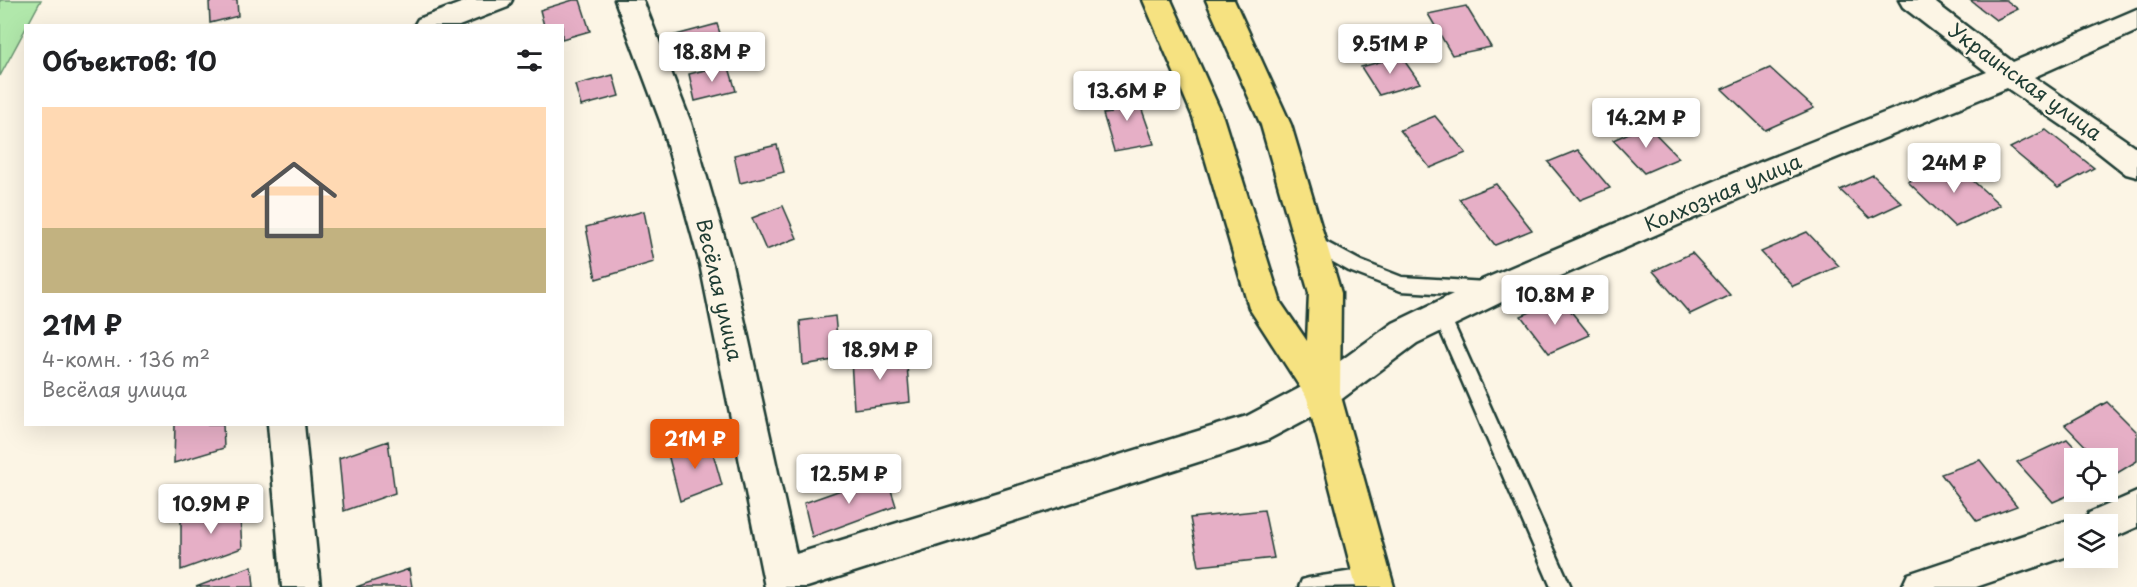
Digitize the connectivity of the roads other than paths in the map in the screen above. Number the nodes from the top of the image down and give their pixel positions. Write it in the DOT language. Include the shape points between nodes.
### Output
graph roads {
  1 [pos="498,0"];
  2 [pos="629,0"];
  3 [pos="1157,0"];
  4 [pos="1220,0"];
  5 [pos="1913,0"];
  6 [pos="2137,19"];
  7 [pos="433,24"];
  8 [pos="2010,75"];
  9 [pos="2137,165"];
  10 [pos="1309,240"];
  11 [pos="1496,289"];
  12 [pos="1442,316"];
  13 [pos="1323,393"];
  14 [pos="286,426"];
  15 [pos="2137,509"];
  16 [pos="2118,518"];
  17 [pos="2064,539"];
  18 [pos="783,582"];
  19 [pos="1373,582"];
  20 [pos="301,587"];
  21 [pos="1309,587"];
  22 [pos="1561,587"];
  23 [pos="1921,587"];
  1 -- 7 [label="street"];
  2 -- 18 [label="street, Весёлая улица" via="676,123 716,264"];
  3 -- 13 [label="highway" via="1208,117 1266,308"];
  4 -- 10 [label="highway" via="1276,125"];
  5 -- 8 [label="street, Украинская улица"];
  6 -- 8 [label="street, Колхозная улица"];
  8 -- 9 [label="street, Украинская улица"];
  8 -- 11 [label="street, Колхозная улица" via="1759,176"];
  10 -- 11 [label="lane" via="1355,266 1401,284"];
  10 -- 13 [label="highway" via="1325,293"];
  11 -- 12 [label="street, Колхозная улица"];
  12 -- 13 [label="street, Колхозная улица" via="1406,333"];
  12 -- 22 [label="lane"];
  13 -- 18 [label="street, Колхозная улица" via="1256,429"];
  13 -- 19 [label="highway"];
  14 -- 20 [label="street"];
  15 -- 16 [label="street"];
  17 -- 23 [label="street"];
  19 -- 21 [label="lane"];
}
